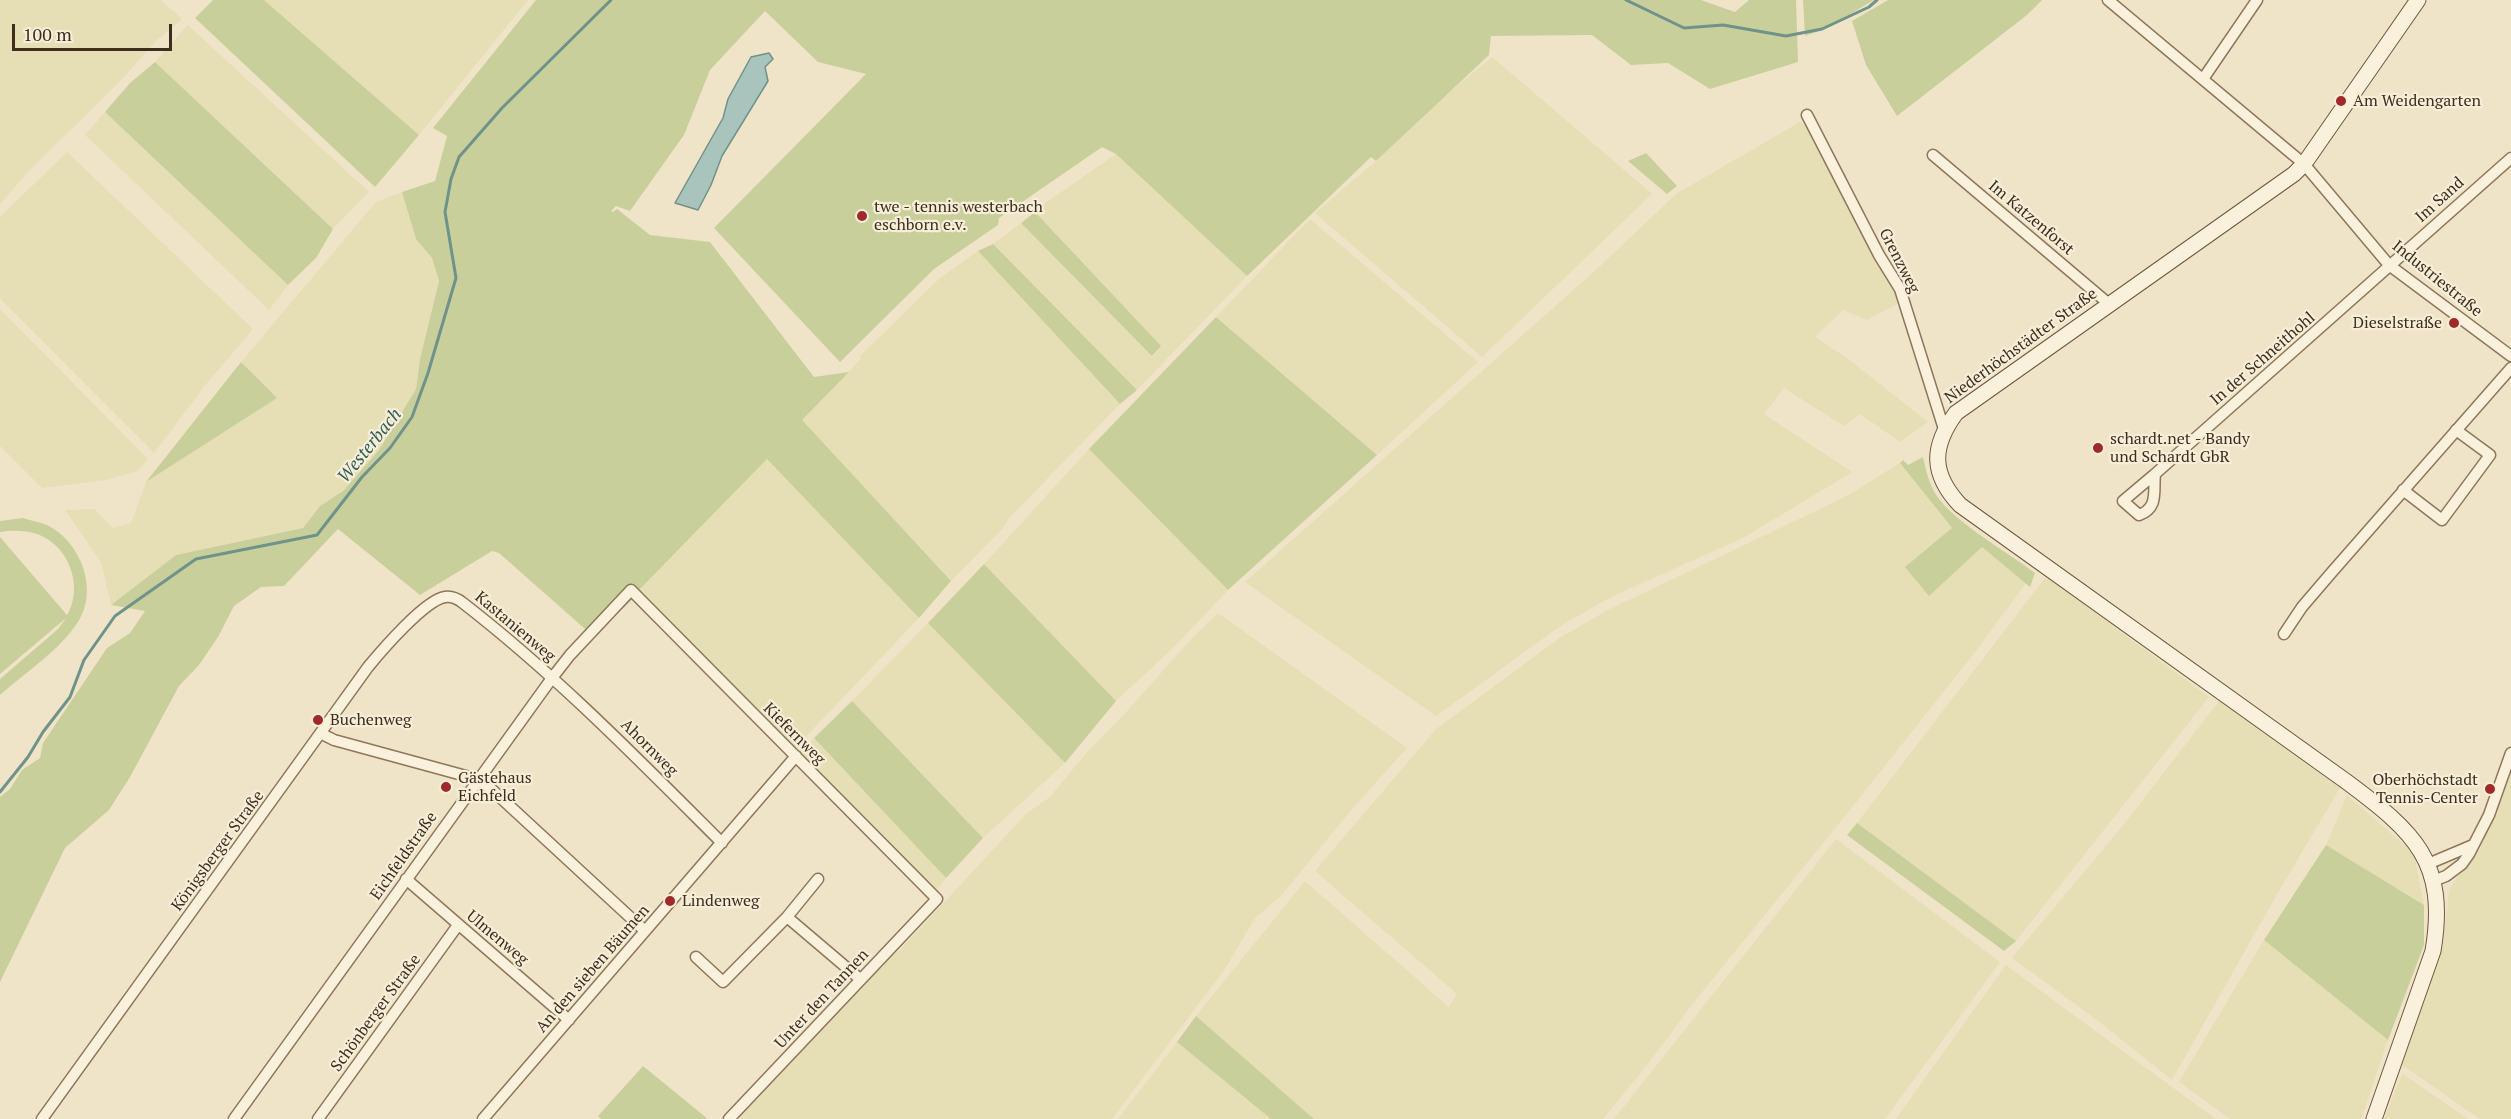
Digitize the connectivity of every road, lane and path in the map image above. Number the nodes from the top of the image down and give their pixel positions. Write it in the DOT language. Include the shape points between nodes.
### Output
graph roads {
  1 [pos="2108,0"];
  2 [pos="2257,0"];
  3 [pos="2418,0"];
  4 [pos="2203,79"];
  5 [pos="1807,115"];
  6 [pos="1933,155"];
  7 [pos="2511,158"];
  8 [pos="2304,165"];
  9 [pos="2389,265"];
  10 [pos="2109,304"];
  11 [pos="2511,356"];
  12 [pos="2511,368"];
  13 [pos="1944,429"];
  14 [pos="2456,430"];
  15 [pos="2155,474"];
  16 [pos="2403,490"];
  17 [pos="631,590"];
  18 [pos="426,609"];
  19 [pos="2284,634"];
  20 [pos="552,678"];
  21 [pos="322,734"];
  22 [pos="2511,753"];
  23 [pos="796,756"];
  24 [pos="477,779"];
  25 [pos="722,843"];
  26 [pos="2473,845"];
  27 [pos="2428,864"];
  28 [pos="405,879"];
  29 [pos="818,879"];
  30 [pos="2433,881"];
  31 [pos="937,899"];
  32 [pos="787,917"];
  33 [pos="458,925"];
  34 [pos="645,931"];
  35 [pos="696,957"];
  36 [pos="860,979"];
  37 [pos="569,1020"];
  38 [pos="42,1119"];
  39 [pos="234,1119"];
  40 [pos="318,1119"];
  41 [pos="483,1119"];
  42 [pos="729,1119"];
  43 [pos="2374,1119"];
  1 -- 4 [label="street"];
  2 -- 4 [label="street"];
  3 -- 8 [label="street, Niederhöchstädter Straße"];
  4 -- 8 [label="street"];
  5 -- 13 [label="street, Grenzweg" via="1900,289"];
  6 -- 10 [label="street, Im Katzenforst"];
  7 -- 9 [label="street, Im Sand"];
  8 -- 9 [label="street, Industriestraße"];
  8 -- 10 [label="street, Niederhöchstädter Straße"];
  9 -- 11 [label="street, Industriestraße"];
  9 -- 15 [label="street, In der Schneithohl"];
  10 -- 13 [label="street, Niederhöchstädter Straße" via="1956,413"];
  12 -- 14 [label="street"];
  13 -- 27 [label="street, Niederhöchstädter Straße" via="1937,461 1947,491 1960,505 2383,809 2408,832"];
  14 -- 16 [label="street"];
  14 -- 16 [label="street" via="2490,455 2442,520"];
  16 -- 19 [label="street" via="2302,607"];
  17 -- 20 [label="street, Eichfeldstraße"];
  17 -- 23 [label="street, Kiefernweg"];
  18 -- 20 [label="street, Kastanienweg" via="442,598 457,598"];
  18 -- 21 [label="street, Königsberger Straße" via="374,659"];
  20 -- 24 [label="street, Eichfeldstraße"];
  20 -- 25 [label="street, Ahornweg"];
  21 -- 24 [label="street"];
  21 -- 38 [label="street, Königsberger Straße"];
  22 -- 26 [label="street" via="2489,815"];
  23 -- 25 [label="street, An den sieben Bäumen"];
  23 -- 31 [label="street, Kiefernweg"];
  24 -- 28 [label="street, Eichfeldstraße"];
  24 -- 34 [label="street"];
  25 -- 34 [label="street, An den sieben Bäumen"];
  26 -- 27 [label="street"];
  26 -- 30 [label="street" via="2462,864"];
  27 -- 30 [label="street, Niederhöchstädter Straße"];
  28 -- 33 [label="street, Ulmenweg"];
  28 -- 39 [label="street, Eichfeldstraße"];
  29 -- 32 [label="street"];
  30 -- 43 [label="street, Niederhöchstädter Straße" via="2438,911 2433,951"];
  31 -- 36 [label="street, Unter den Tannen"];
  32 -- 35 [label="street" via="723,982"];
  32 -- 36 [label="street"];
  33 -- 37 [label="street, Ulmenweg"];
  33 -- 40 [label="street, Schönberger Straße"];
  34 -- 37 [label="street, An den sieben Bäumen"];
  36 -- 42 [label="street, Unter den Tannen"];
  37 -- 41 [label="street, An den sieben Bäumen"];
}
